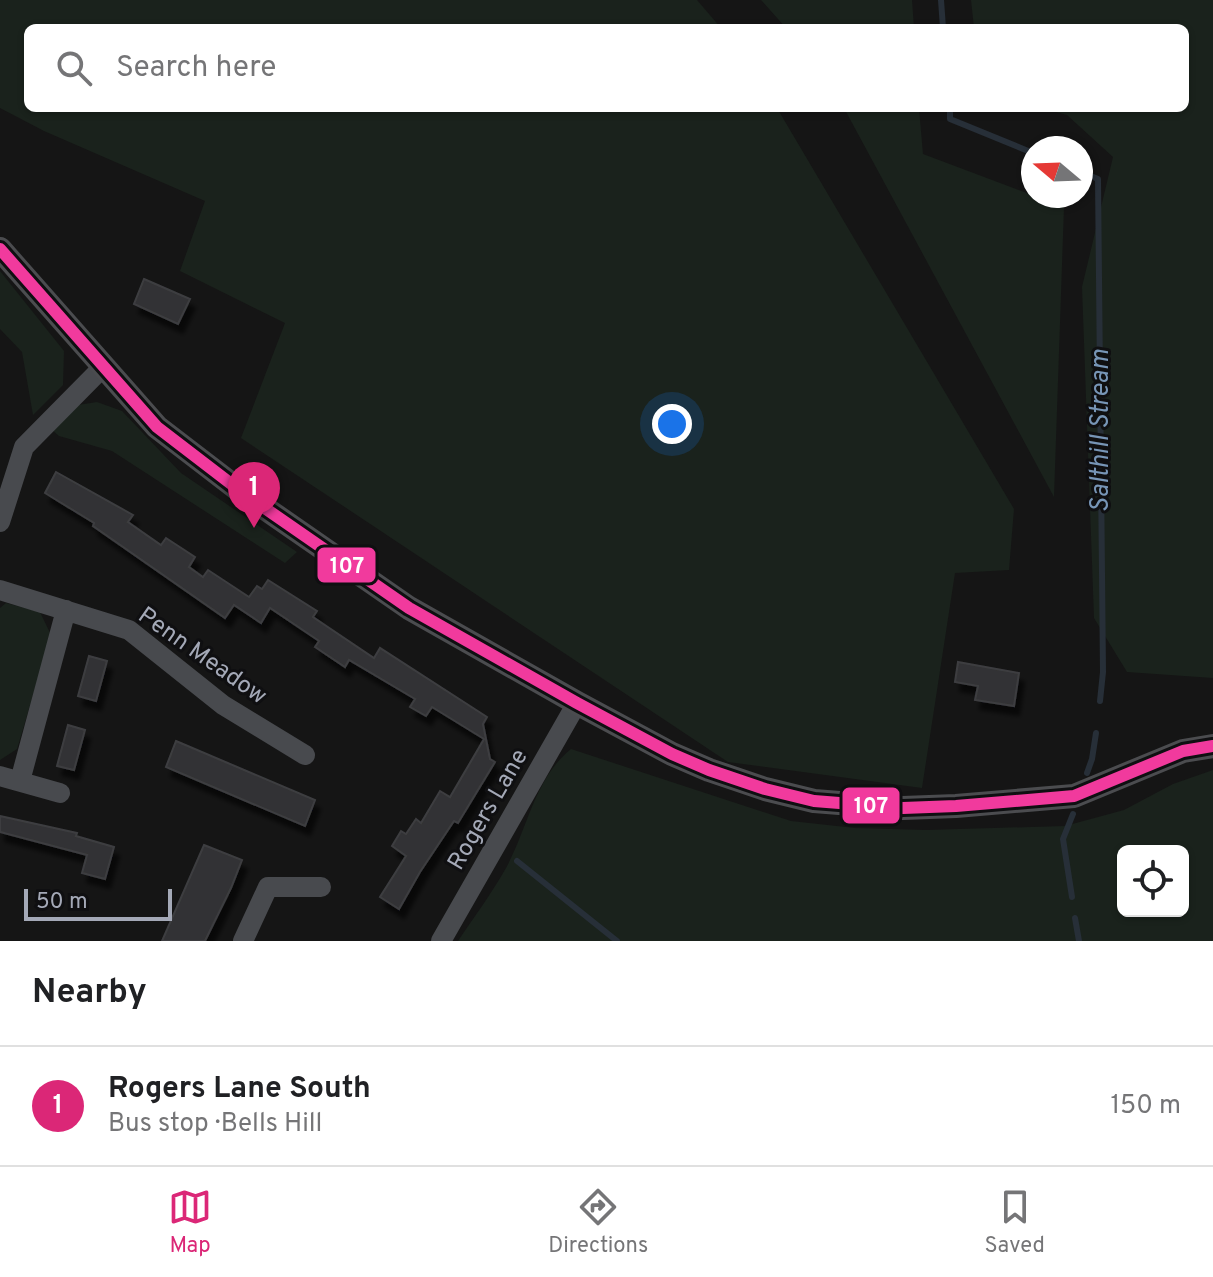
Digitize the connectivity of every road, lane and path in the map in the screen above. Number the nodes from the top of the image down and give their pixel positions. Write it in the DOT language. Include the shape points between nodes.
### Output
graph roads {
  1 [pos="0,249"];
  2 [pos="104,366"];
  3 [pos="1,516"];
  4 [pos="0,590"];
  5 [pos="66,610"];
  6 [pos="577,703"];
  7 [pos="1213,746"];
  8 [pos="305,755"];
  9 [pos="10,778"];
  10 [pos="60,793"];
  11 [pos="321,887"];
  12 [pos="243,941"];
  13 [pos="441,941"];
  1 -- 2 [label="main road"];
  2 -- 3 [label="street" via="24,447"];
  2 -- 6 [label="main road" via="157,427 243,493 409,608"];
  4 -- 5 [label="street, Penn Meadow"];
  5 -- 8 [label="street, Penn Meadow" via="129,630 223,705"];
  5 -- 9 [label="street"];
  6 -- 7 [label="main road" via="672,754 765,789 814,801 903,808 1074,796 1183,751"];
  6 -- 13 [label="street, Rogers Lane"];
  9 -- 10 [label="street"];
  11 -- 12 [label="street" via="268,887"];
}
